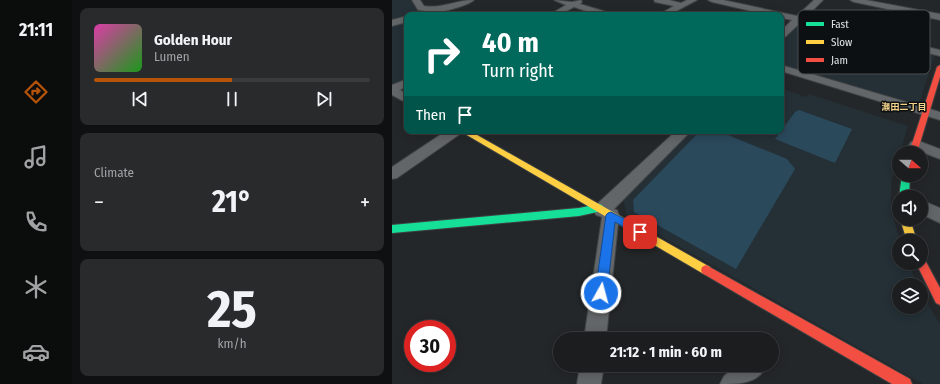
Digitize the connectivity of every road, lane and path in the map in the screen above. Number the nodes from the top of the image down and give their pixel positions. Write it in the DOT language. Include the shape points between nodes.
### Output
graph roads {
  1 [pos="416,0"];
  2 [pos="470,0"];
  3 [pos="558,0"];
  4 [pos="583,0"];
  5 [pos="658,0"];
  6 [pos="694,0"];
  7 [pos="712,0"];
  8 [pos="819,0"];
  9 [pos="854,0"];
  10 [pos="879,0"];
  11 [pos="868,1"];
  12 [pos="574,5"];
  13 [pos="681,6"];
  14 [pos="808,10"];
  15 [pos="908,10"];
  16 [pos="930,10"];
  17 [pos="930,10"];
  18 [pos="436,11"];
  19 [pos="432,12"];
  20 [pos="559,12"];
  21 [pos="597,12"];
  22 [pos="668,12"];
  23 [pos="766,12"];
  24 [pos="940,12"];
  25 [pos="930,15"];
  26 [pos="784,16"];
  27 [pos="940,17"];
  28 [pos="798,19"];
  29 [pos="404,20"];
  30 [pos="392,23"];
  31 [pos="784,33"];
  32 [pos="930,51"];
  33 [pos="940,53"];
  34 [pos="940,66"];
  35 [pos="784,69"];
  36 [pos="798,73"];
  37 [pos="801,74"];
  38 [pos="938,81"];
  39 [pos="404,84"];
  40 [pos="392,90"];
  41 [pos="404,96"];
  42 [pos="926,112"];
  43 [pos="940,116"];
  44 [pos="451,134"];
  45 [pos="469,134"];
  46 [pos="681,134"];
  47 [pos="915,146"];
  48 [pos="928,152"];
  49 [pos="940,154"];
  50 [pos="392,174"];
  51 [pos="928,210"];
  52 [pos="604,211"];
  53 [pos="940,216"];
  54 [pos="392,229"];
  55 [pos="925,270"];
  56 [pos="939,296"];
  57 [pos="595,332"];
  58 [pos="591,372"];
  59 [pos="748,372"];
  60 [pos="589,384"];
  61 [pos="732,384"];
  62 [pos="905,384"];
  1 -- 18 [label="street" via="421,8"];
  2 -- 18 [label="street"];
  3 -- 12 [label="street"];
  4 -- 12 [label="street"];
  5 -- 13 [label="street"];
  6 -- 13 [label="street"];
  7 -- 23 [label="street"];
  8 -- 14 [label="street"];
  9 -- 11 [label="street"];
  10 -- 17 [label="street"];
  11 -- 15 [label="street"];
  12 -- 20 [label="street"];
  12 -- 21 [label="street"];
  13 -- 22 [label="street"];
  16 -- 24 [label="street"];
  18 -- 19 [label="street"];
  25 -- 27 [label="street"];
  26 -- 28 [label="street"];
  28 -- 31 [label="street"];
  29 -- 30 [label="street"];
  32 -- 33 [label="street"];
  34 -- 38 [label="street"];
  35 -- 36 [label="street"];
  37 -- 42 [label="street"];
  38 -- 42 [label="street"];
  39 -- 40 [label="street"];
  40 -- 41 [label="street"];
  42 -- 43 [label="street"];
  42 -- 47 [label="street"];
  44 -- 50 [label="street"];
  45 -- 52 [label="street"];
  46 -- 52 [label="street"];
  48 -- 49 [label="street"];
  51 -- 53 [label="street"];
  52 -- 54 [label="street"];
  52 -- 57 [label="street"];
  52 -- 62 [label="street"];
  55 -- 56 [label="street"];
  58 -- 60 [label="street"];
  59 -- 61 [label="street"];
}
